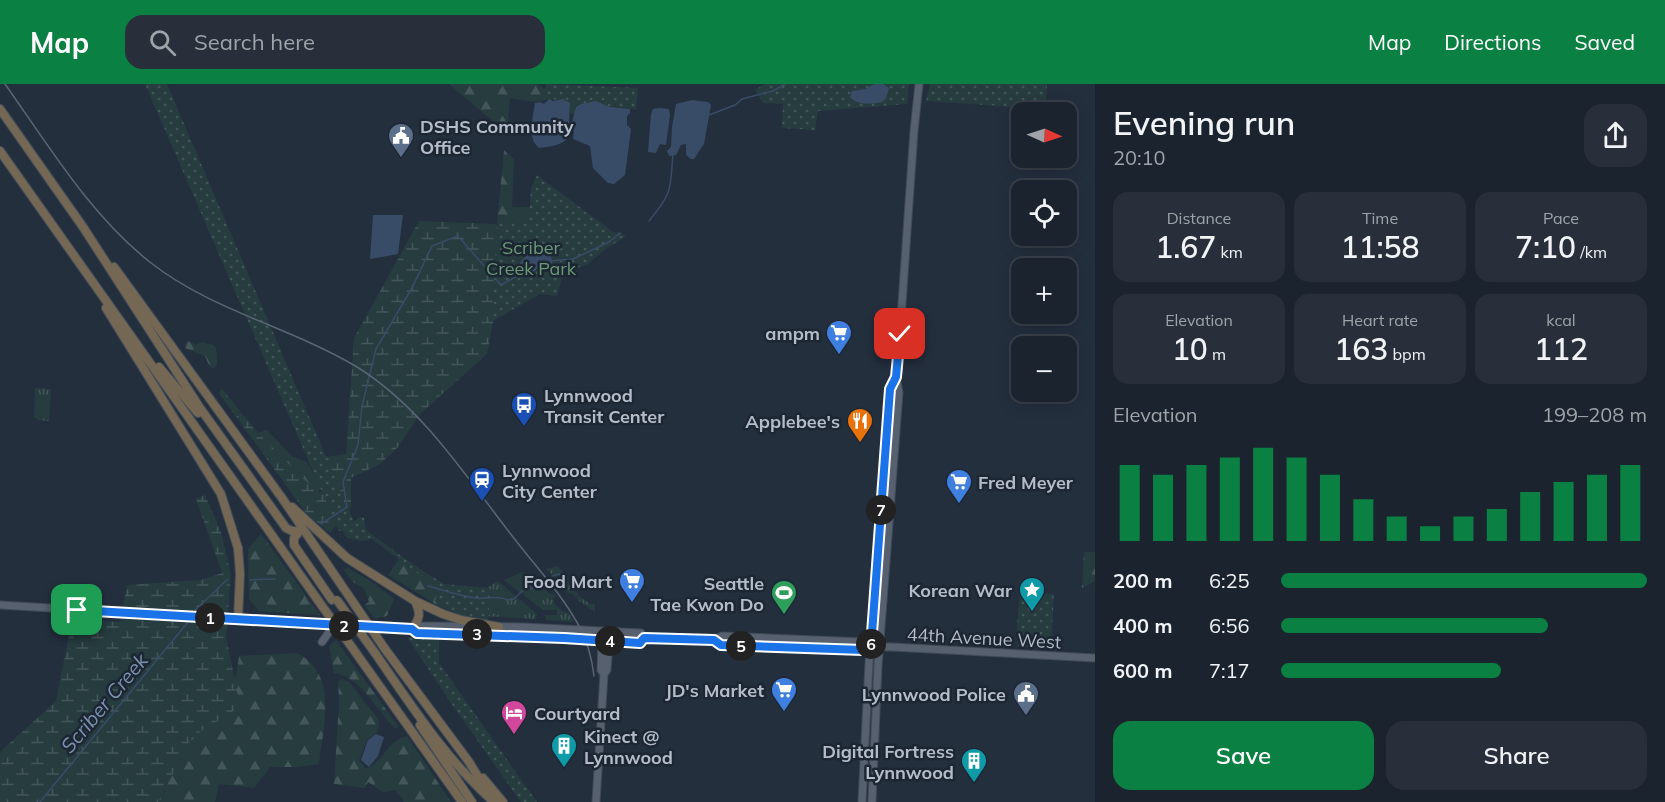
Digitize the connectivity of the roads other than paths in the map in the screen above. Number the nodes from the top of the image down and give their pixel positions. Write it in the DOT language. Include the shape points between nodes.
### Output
graph roads {
  1 [pos="919,84"];
  2 [pos="0,109"];
  3 [pos="0,151"];
  4 [pos="83,227"];
  5 [pos="77,263"];
  6 [pos="135,339"];
  7 [pos="896,377"];
  8 [pos="282,498"];
  9 [pos="271,511"];
  10 [pos="415,601"];
  11 [pos="0,605"];
  12 [pos="238,619"];
  13 [pos="334,625"];
  14 [pos="499,627"];
  15 [pos="412,629"];
  16 [pos="644,638"];
  17 [pos="782,639"];
  18 [pos="605,641"];
  19 [pos="322,642"];
  20 [pos="716,642"];
  21 [pos="758,646"];
  22 [pos="871,647"];
  23 [pos="880,647"];
  24 [pos="372,653"];
  25 [pos="1095,658"];
  26 [pos="469,762"];
  27 [pos="462,802"];
  28 [pos="472,802"];
  29 [pos="494,802"];
  30 [pos="503,802"];
  31 [pos="596,802"];
  32 [pos="862,802"];
  33 [pos="872,802"];
  1 -- 7 [label="main road"];
  2 -- 4 [label="highway"];
  3 -- 5 [label="highway"];
  4 -- 8 [label="highway"];
  4 -- 9 [label="highway"];
  5 -- 6 [label="highway"];
  5 -- 12 [label="highway" via="221,494 238,548"];
  6 -- 9 [label="highway" via="197,411"];
  6 -- 27 [label="highway, bridge"];
  7 -- 22 [label="main road" via="890,389"];
  7 -- 23 [label="main road" via="899,392"];
  8 -- 10 [label="highway" via="347,558"];
  8 -- 26 [label="highway, bridge" via="385,649"];
  9 -- 24 [label="highway, bridge" via="284,532 300,531 294,545"];
  10 -- 14 [label="highway" via="454,618"];
  10 -- 15 [label="highway" via="419,617"];
  11 -- 12 [label="main road, 44th Avenue West"];
  12 -- 13 [label="main road, 44th Avenue West"];
  13 -- 15 [label="main road, 44th Avenue West"];
  13 -- 19 [label="main road"];
  14 -- 15 [label="main road, 44th Avenue West"];
  14 -- 16 [label="main road, 44th Avenue West" via="641,633"];
  15 -- 18 [label="main road, 44th Avenue West" via="417,633"];
  16 -- 18 [label="main road, 44th Avenue West" via="640,643"];
  16 -- 20 [label="main road, 44th Avenue West"];
  17 -- 20 [label="main road, 44th Avenue West" via="722,636"];
  17 -- 21 [label="main road"];
  17 -- 22 [label="main road, 44th Avenue West" via="863,642"];
  18 -- 31 [label="main road" via="607,670"];
  20 -- 21 [label="main road, 44th Avenue West"];
  21 -- 22 [label="main road, 44th Avenue West" via="851,650"];
  22 -- 23 [label="main road, 44th Avenue West"];
  22 -- 32 [label="main road"];
  23 -- 25 [label="main road, 44th Avenue West"];
  23 -- 33 [label="main road"];
  24 -- 28 [label="highway"];
  24 -- 29 [label="highway" via="473,784"];
  26 -- 29 [label="highway"];
  26 -- 30 [label="highway"];
}
